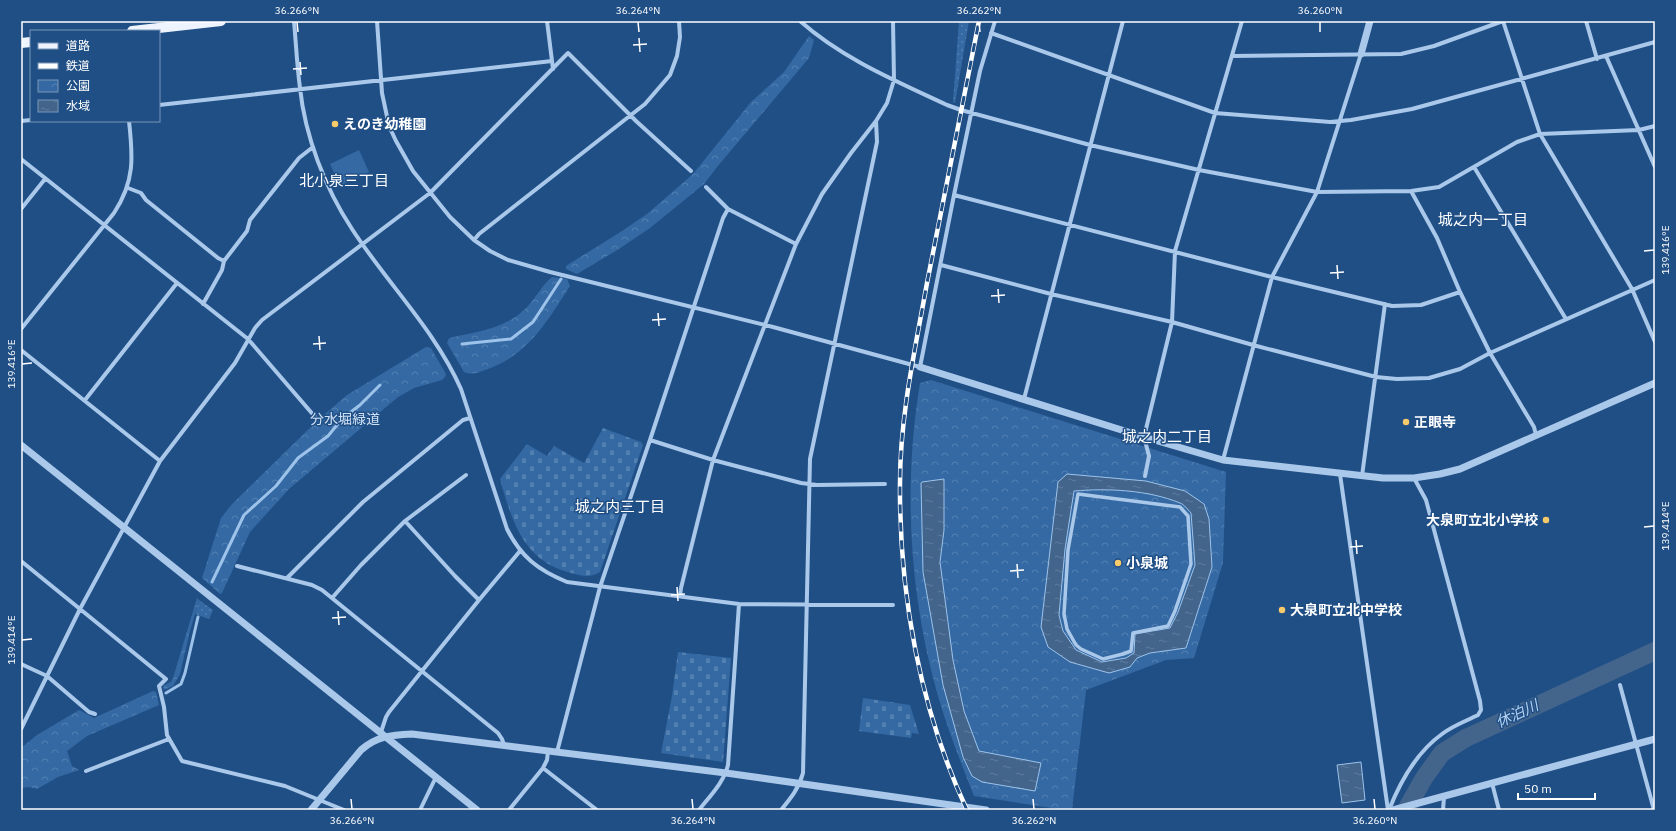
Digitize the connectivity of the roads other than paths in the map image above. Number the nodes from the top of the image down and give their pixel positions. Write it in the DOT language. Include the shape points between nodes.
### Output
graph roads {
  1 [pos="221,21"];
  2 [pos="294,21"];
  3 [pos="378,21"];
  4 [pos="547,21"];
  5 [pos="679,21"];
  6 [pos="800,21"];
  7 [pos="893,21"];
  8 [pos="995,21"];
  9 [pos="1123,21"];
  10 [pos="1242,21"];
  11 [pos="1370,21"];
  12 [pos="1503,21"];
  13 [pos="1586,21"];
  14 [pos="141,30"];
  15 [pos="991,33"];
  16 [pos="1655,42"];
  17 [pos="1361,54"];
  18 [pos="1232,56"];
  19 [pos="1606,56"];
  20 [pos="1598,59"];
  21 [pos="552,61"];
  22 [pos="553,69"];
  23 [pos="1108,76"];
  24 [pos="380,80"];
  25 [pos="894,80"];
  26 [pos="1522,80"];
  27 [pos="300,89"];
  28 [pos="160,105"];
  29 [pos="972,113"];
  30 [pos="1215,113"];
  31 [pos="631,115"];
  32 [pos="876,121"];
  33 [pos="129,122"];
  34 [pos="1339,122"];
  35 [pos="1655,126"];
  36 [pos="1639,130"];
  37 [pos="1540,134"];
  38 [pos="1090,145"];
  39 [pos="313,147"];
  40 [pos="21,159"];
  41 [pos="1474,167"];
  42 [pos="1655,167"];
  43 [pos="1199,170"];
  44 [pos="691,171"];
  45 [pos="45,179"];
  46 [pos="706,187"];
  47 [pos="128,188"];
  48 [pos="1411,191"];
  49 [pos="1317,192"];
  50 [pos="430,193"];
  51 [pos="954,195"];
  52 [pos="728,209"];
  53 [pos="21,210"];
  54 [pos="104,226"];
  55 [pos="1070,226"];
  56 [pos="474,240"];
  57 [pos="362,244"];
  58 [pos="796,244"];
  59 [pos="1175,251"];
  60 [pos="224,261"];
  61 [pos="941,265"];
  62 [pos="1272,277"];
  63 [pos="1655,280"];
  64 [pos="177,283"];
  65 [pos="1632,289"];
  66 [pos="1460,292"];
  67 [pos="1051,294"];
  68 [pos="203,304"];
  69 [pos="1385,304"];
  70 [pos="694,307"];
  71 [pos="1566,319"];
  72 [pos="1172,322"];
  73 [pos="765,325"];
  74 [pos="21,329"];
  75 [pos="248,339"];
  76 [pos="1655,342"];
  77 [pos="836,344"];
  78 [pos="1253,346"];
  79 [pos="21,350"];
  80 [pos="1490,353"];
  81 [pos="920,367"];
  82 [pos="1376,378"];
  83 [pos="1655,383"];
  84 [pos="1024,399"];
  85 [pos="85,400"];
  86 [pos="316,418"];
  87 [pos="470,418"];
  88 [pos="1536,435"];
  89 [pos="1144,437"];
  90 [pos="650,440"];
  91 [pos="21,445"];
  92 [pos="713,460"];
  93 [pos="1223,460"];
  94 [pos="160,461"];
  95 [pos="1340,474"];
  96 [pos="466,475"];
  97 [pos="1145,476"];
  98 [pos="1362,476"];
  99 [pos="1414,478"];
  100 [pos="885,484"];
  101 [pos="809,485"];
  102 [pos="1141,501"];
  103 [pos="405,521"];
  104 [pos="125,528"];
  105 [pos="520,551"];
  106 [pos="21,561"];
  107 [pos="236,566"];
  108 [pos="287,578"];
  109 [pos="600,587"];
  110 [pos="680,596"];
  111 [pos="332,598"];
  112 [pos="479,600"];
  113 [pos="739,604"];
  114 [pos="893,605"];
  115 [pos="806,606"];
  116 [pos="80,609"];
  117 [pos="21,664"];
  118 [pos="422,671"];
  119 [pos="46,676"];
  120 [pos="1620,685"];
  121 [pos="95,714"];
  122 [pos="21,729"];
  123 [pos="383,734"];
  124 [pos="169,739"];
  125 [pos="1655,739"];
  126 [pos="1637,744"];
  127 [pos="504,745"];
  128 [pos="548,751"];
  129 [pos="557,752"];
  130 [pos="543,768"];
  131 [pos="86,771"];
  132 [pos="726,773"];
  133 [pos="436,777"];
  134 [pos="800,783"];
  135 [pos="1492,783"];
  136 [pos="1444,797"];
  137 [pos="319,800"];
  138 [pos="950,807"];
  139 [pos="1396,809"];
  140 [pos="311,810"];
  141 [pos="344,810"];
  142 [pos="420,810"];
  143 [pos="478,810"];
  144 [pos="509,810"];
  145 [pos="597,810"];
  146 [pos="699,810"];
  147 [pos="781,810"];
  148 [pos="986,810"];
  149 [pos="1388,810"];
  150 [pos="1443,810"];
  151 [pos="1499,810"];
  152 [pos="1654,810"];
  1 -- 14 [label="main road"];
  2 -- 27 [label="street"];
  3 -- 24 [label="street"];
  4 -- 21 [label="street"];
  5 -- 31 [label="street" via="678,56 670,75 645,104"];
  6 -- 25 [label="street" via="852,59"];
  7 -- 25 [label="street"];
  8 -- 15 [label="street"];
  9 -- 23 [label="street"];
  10 -- 18 [label="street"];
  11 -- 17 [label="street"];
  12 -- 17 [label="street" via="1434,46 1402,54"];
  12 -- 26 [label="street"];
  13 -- 20 [label="street"];
  15 -- 23 [label="street"];
  15 -- 29 [label="street"];
  16 -- 19 [label="street"];
  17 -- 18 [label="street"];
  17 -- 34 [label="street"];
  18 -- 30 [label="street"];
  19 -- 20 [label="street"];
  19 -- 36 [label="street"];
  20 -- 26 [label="street"];
  21 -- 22 [label="street"];
  21 -- 24 [label="street"];
  22 -- 31 [label="street" via="568,53"];
  22 -- 50 [label="street"];
  23 -- 30 [label="street"];
  23 -- 38 [label="street"];
  24 -- 27 [label="street"];
  24 -- 50 [label="street" via="385,110 394,136 404,157"];
  25 -- 29 [label="street" via="947,105"];
  25 -- 32 [label="street" via="887,103"];
  26 -- 34 [label="street" via="1412,109"];
  26 -- 37 [label="street"];
  27 -- 28 [label="street"];
  27 -- 39 [label="street"];
  29 -- 38 [label="street"];
  29 -- 51 [label="street"];
  30 -- 34 [label="street"];
  30 -- 43 [label="street"];
  31 -- 44 [label="street"];
  31 -- 56 [label="street"];
  32 -- 58 [label="street" via="822,194"];
  32 -- 77 [label="street" via="877,142"];
  33 -- 47 [label="street" via="132,160"];
  34 -- 49 [label="street"];
  35 -- 36 [label="street"];
  36 -- 37 [label="street"];
  36 -- 42 [label="street"];
  37 -- 41 [label="street" via="1517,142"];
  37 -- 65 [label="street"];
  38 -- 43 [label="street"];
  38 -- 55 [label="street"];
  39 -- 57 [label="street" via="331,192"];
  39 -- 60 [label="street" via="299,158 250,220 247,231"];
  40 -- 45 [label="street"];
  41 -- 48 [label="street" via="1439,187"];
  41 -- 71 [label="street"];
  43 -- 49 [label="street"];
  43 -- 59 [label="street"];
  45 -- 53 [label="street"];
  45 -- 54 [label="street"];
  46 -- 52 [label="street"];
  47 -- 54 [label="street" via="120,205"];
  47 -- 60 [label="street" via="141,193 146,200"];
  48 -- 49 [label="street"];
  48 -- 66 [label="street" via="1437,238"];
  49 -- 62 [label="street"];
  50 -- 56 [label="street"];
  50 -- 57 [label="street"];
  51 -- 55 [label="street"];
  51 -- 61 [label="street"];
  52 -- 58 [label="street"];
  52 -- 70 [label="street"];
  54 -- 64 [label="street"];
  54 -- 74 [label="street"];
  55 -- 59 [label="street"];
  55 -- 67 [label="street"];
  56 -- 70 [label="street" via="508,260"];
  57 -- 75 [label="street" via="262,320"];
  57 -- 87 [label="street" via="433,338 457,380"];
  58 -- 73 [label="street"];
  59 -- 62 [label="street"];
  59 -- 72 [label="street"];
  60 -- 68 [label="street" via="222,270"];
  61 -- 67 [label="street"];
  61 -- 81 [label="street"];
  62 -- 69 [label="street"];
  62 -- 78 [label="street"];
  63 -- 65 [label="street"];
  64 -- 68 [label="street"];
  64 -- 85 [label="street"];
  65 -- 71 [label="street"];
  65 -- 76 [label="street"];
  66 -- 69 [label="street" via="1421,305"];
  66 -- 80 [label="street"];
  67 -- 72 [label="street"];
  67 -- 84 [label="street"];
  68 -- 75 [label="street"];
  69 -- 82 [label="street"];
  70 -- 73 [label="street"];
  70 -- 90 [label="street"];
  71 -- 80 [label="street"];
  72 -- 78 [label="street"];
  72 -- 89 [label="street"];
  73 -- 77 [label="street"];
  73 -- 92 [label="street"];
  75 -- 86 [label="street"];
  75 -- 94 [label="street" via="235,363"];
  77 -- 81 [label="street"];
  77 -- 101 [label="street" via="812,446"];
  78 -- 82 [label="street"];
  78 -- 93 [label="street"];
  79 -- 85 [label="street"];
  80 -- 82 [label="street" via="1460,369 1429,378"];
  80 -- 88 [label="street" via="1534,427"];
  81 -- 84 [label="street"];
  82 -- 98 [label="street"];
  83 -- 88 [label="street"];
  84 -- 89 [label="street"];
  85 -- 94 [label="street"];
  87 -- 105 [label="street" via="507,528"];
  87 -- 108 [label="street" via="463,420 376,490"];
  88 -- 99 [label="street" via="1460,469"];
  89 -- 93 [label="street"];
  89 -- 97 [label="street" via="1149,456"];
  90 -- 92 [label="street"];
  90 -- 109 [label="street"];
  91 -- 104 [label="street"];
  92 -- 101 [label="street"];
  92 -- 110 [label="street"];
  93 -- 95 [label="street"];
  94 -- 104 [label="street"];
  95 -- 98 [label="street"];
  95 -- 149 [label="street"];
  96 -- 103 [label="street"];
  98 -- 99 [label="street"];
  99 -- 149 [label="street" via="1426,500 1481,710 1478,715 1428,744"];
  100 -- 101 [label="street"];
  101 -- 115 [label="street"];
  102 -- 102 [label="street" via="1180,507 1188,516 1191,564 1168,626 1133,633 1131,651 1103,659 1076,645 1067,629 1064,614 1068,550 1078,494"];
  103 -- 111 [label="street"];
  103 -- 112 [label="street"];
  104 -- 116 [label="street"];
  104 -- 123 [label="street"];
  105 -- 109 [label="street" via="530,562 567,582"];
  105 -- 112 [label="street"];
  106 -- 116 [label="street"];
  107 -- 108 [label="street"];
  108 -- 111 [label="street" via="312,585"];
  109 -- 110 [label="street"];
  109 -- 129 [label="street"];
  110 -- 113 [label="street"];
  111 -- 118 [label="street"];
  112 -- 118 [label="street"];
  113 -- 115 [label="street"];
  113 -- 132 [label="street"];
  114 -- 115 [label="street"];
  115 -- 134 [label="street" via="803,773"];
  116 -- 119 [label="street"];
  116 -- 124 [label="street" via="166,679 159,686 159,690 164,703"];
  117 -- 119 [label="street"];
  118 -- 123 [label="street" via="386,717"];
  118 -- 127 [label="street" via="498,733"];
  119 -- 121 [label="street" via="89,712"];
  119 -- 122 [label="street"];
  120 -- 126 [label="street"];
  123 -- 127 [label="street" via="412,734"];
  123 -- 133 [label="street"];
  123 -- 137 [label="street" via="361,750"];
  124 -- 131 [label="street"];
  124 -- 137 [label="street" via="184,762 285,786"];
  125 -- 126 [label="street"];
  126 -- 135 [label="street"];
  126 -- 152 [label="street"];
  127 -- 128 [label="street"];
  128 -- 129 [label="street"];
  128 -- 130 [label="street"];
  129 -- 132 [label="street"];
  130 -- 144 [label="street"];
  130 -- 145 [label="street"];
  132 -- 134 [label="street"];
  132 -- 146 [label="street"];
  133 -- 142 [label="street"];
  133 -- 143 [label="street"];
  134 -- 138 [label="street"];
  134 -- 147 [label="street"];
  135 -- 136 [label="street"];
  135 -- 151 [label="street"];
  136 -- 139 [label="street"];
  136 -- 150 [label="street"];
  137 -- 140 [label="street"];
  137 -- 141 [label="street"];
  138 -- 148 [label="street"];
}
